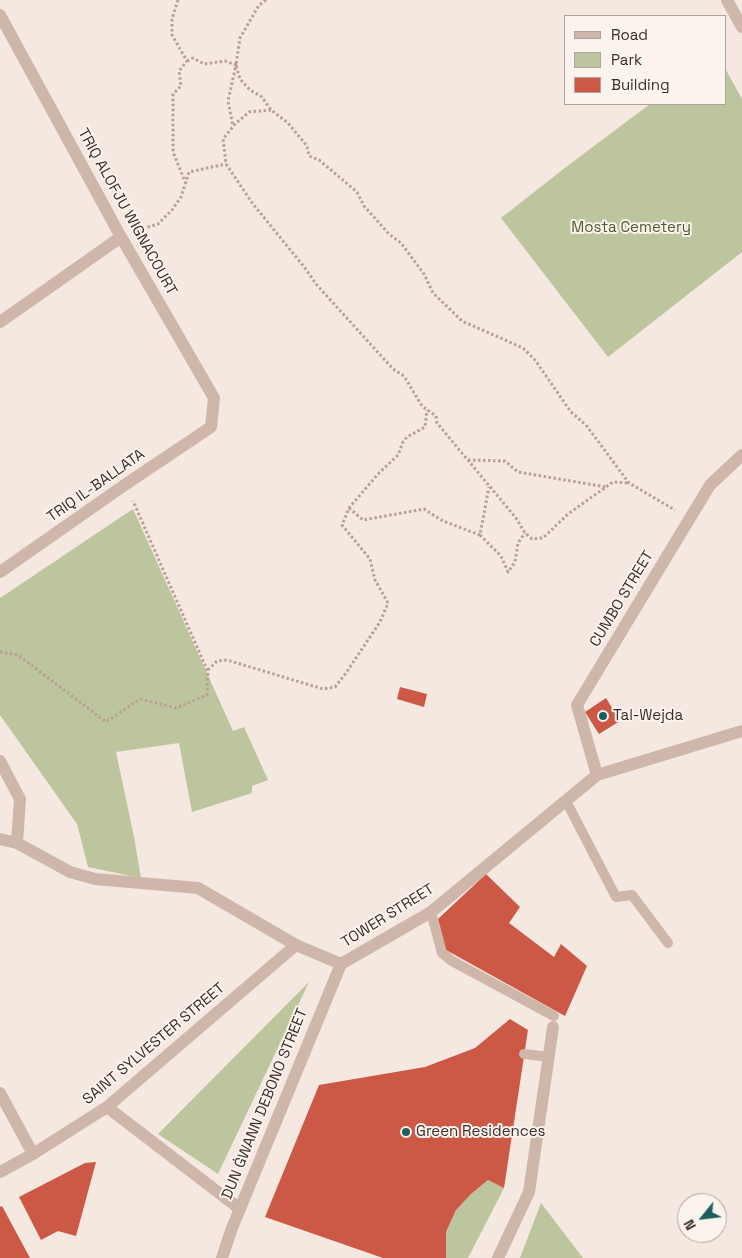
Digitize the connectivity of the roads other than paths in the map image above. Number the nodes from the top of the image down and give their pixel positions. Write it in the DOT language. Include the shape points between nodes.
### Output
graph roads {
  1 [pos="727,0"];
  2 [pos="0,15"];
  3 [pos="742,27"];
  4 [pos="121,237"];
  5 [pos="0,322"];
  6 [pos="211,427"];
  7 [pos="742,455"];
  8 [pos="0,572"];
  9 [pos="742,731"];
  10 [pos="0,761"];
  11 [pos="597,776"];
  12 [pos="566,801"];
  13 [pos="0,839"];
  14 [pos="18,842"];
  15 [pos="431,912"];
  16 [pos="668,943"];
  17 [pos="296,945"];
  18 [pos="341,964"];
  19 [pos="554,1021"];
  20 [pos="524,1054"];
  21 [pos="549,1057"];
  22 [pos="0,1093"];
  23 [pos="107,1107"];
  24 [pos="33,1154"];
  25 [pos="0,1172"];
  26 [pos="240,1209"];
  27 [pos="222,1258"];
  28 [pos="498,1258"];
  1 -- 3 [label="street"];
  2 -- 4 [label="street, TRIQ ALOFJU WIGNACOURT"];
  4 -- 5 [label="street"];
  4 -- 6 [label="street, TRIQ ALOFJU WIGNACOURT" via="214,398"];
  6 -- 8 [label="street, TRIQ IL-BALLATA"];
  7 -- 11 [label="street, CUMBO STREET" via="710,484 577,705"];
  9 -- 11 [label="street, TOWER STREET"];
  10 -- 14 [label="street" via="20,799"];
  11 -- 12 [label="street, TOWER STREET"];
  12 -- 15 [label="street, TOWER STREET"];
  12 -- 16 [label="lane" via="616,897 632,895"];
  13 -- 14 [label="street, TOWER STREET"];
  14 -- 17 [label="street, TOWER STREET" via="70,872 95,879 198,888"];
  15 -- 18 [label="street, TOWER STREET"];
  15 -- 19 [label="lane" via="442,953"];
  17 -- 18 [label="street, TOWER STREET"];
  17 -- 23 [label="street, SAINT SYLVESTER STREET"];
  18 -- 26 [label="street, DUN ĠWANN DEBONO STREET"];
  19 -- 21 [label="street"];
  20 -- 21 [label="lane"];
  21 -- 28 [label="street" via="529,1192"];
  22 -- 24 [label="street"];
  23 -- 24 [label="street, SAINT SYLVESTER STREET"];
  23 -- 26 [label="street"];
  24 -- 25 [label="street, SAINT SYLVESTER STREET"];
  26 -- 27 [label="street, DUN ĠWANN DEBONO STREET"];
}
